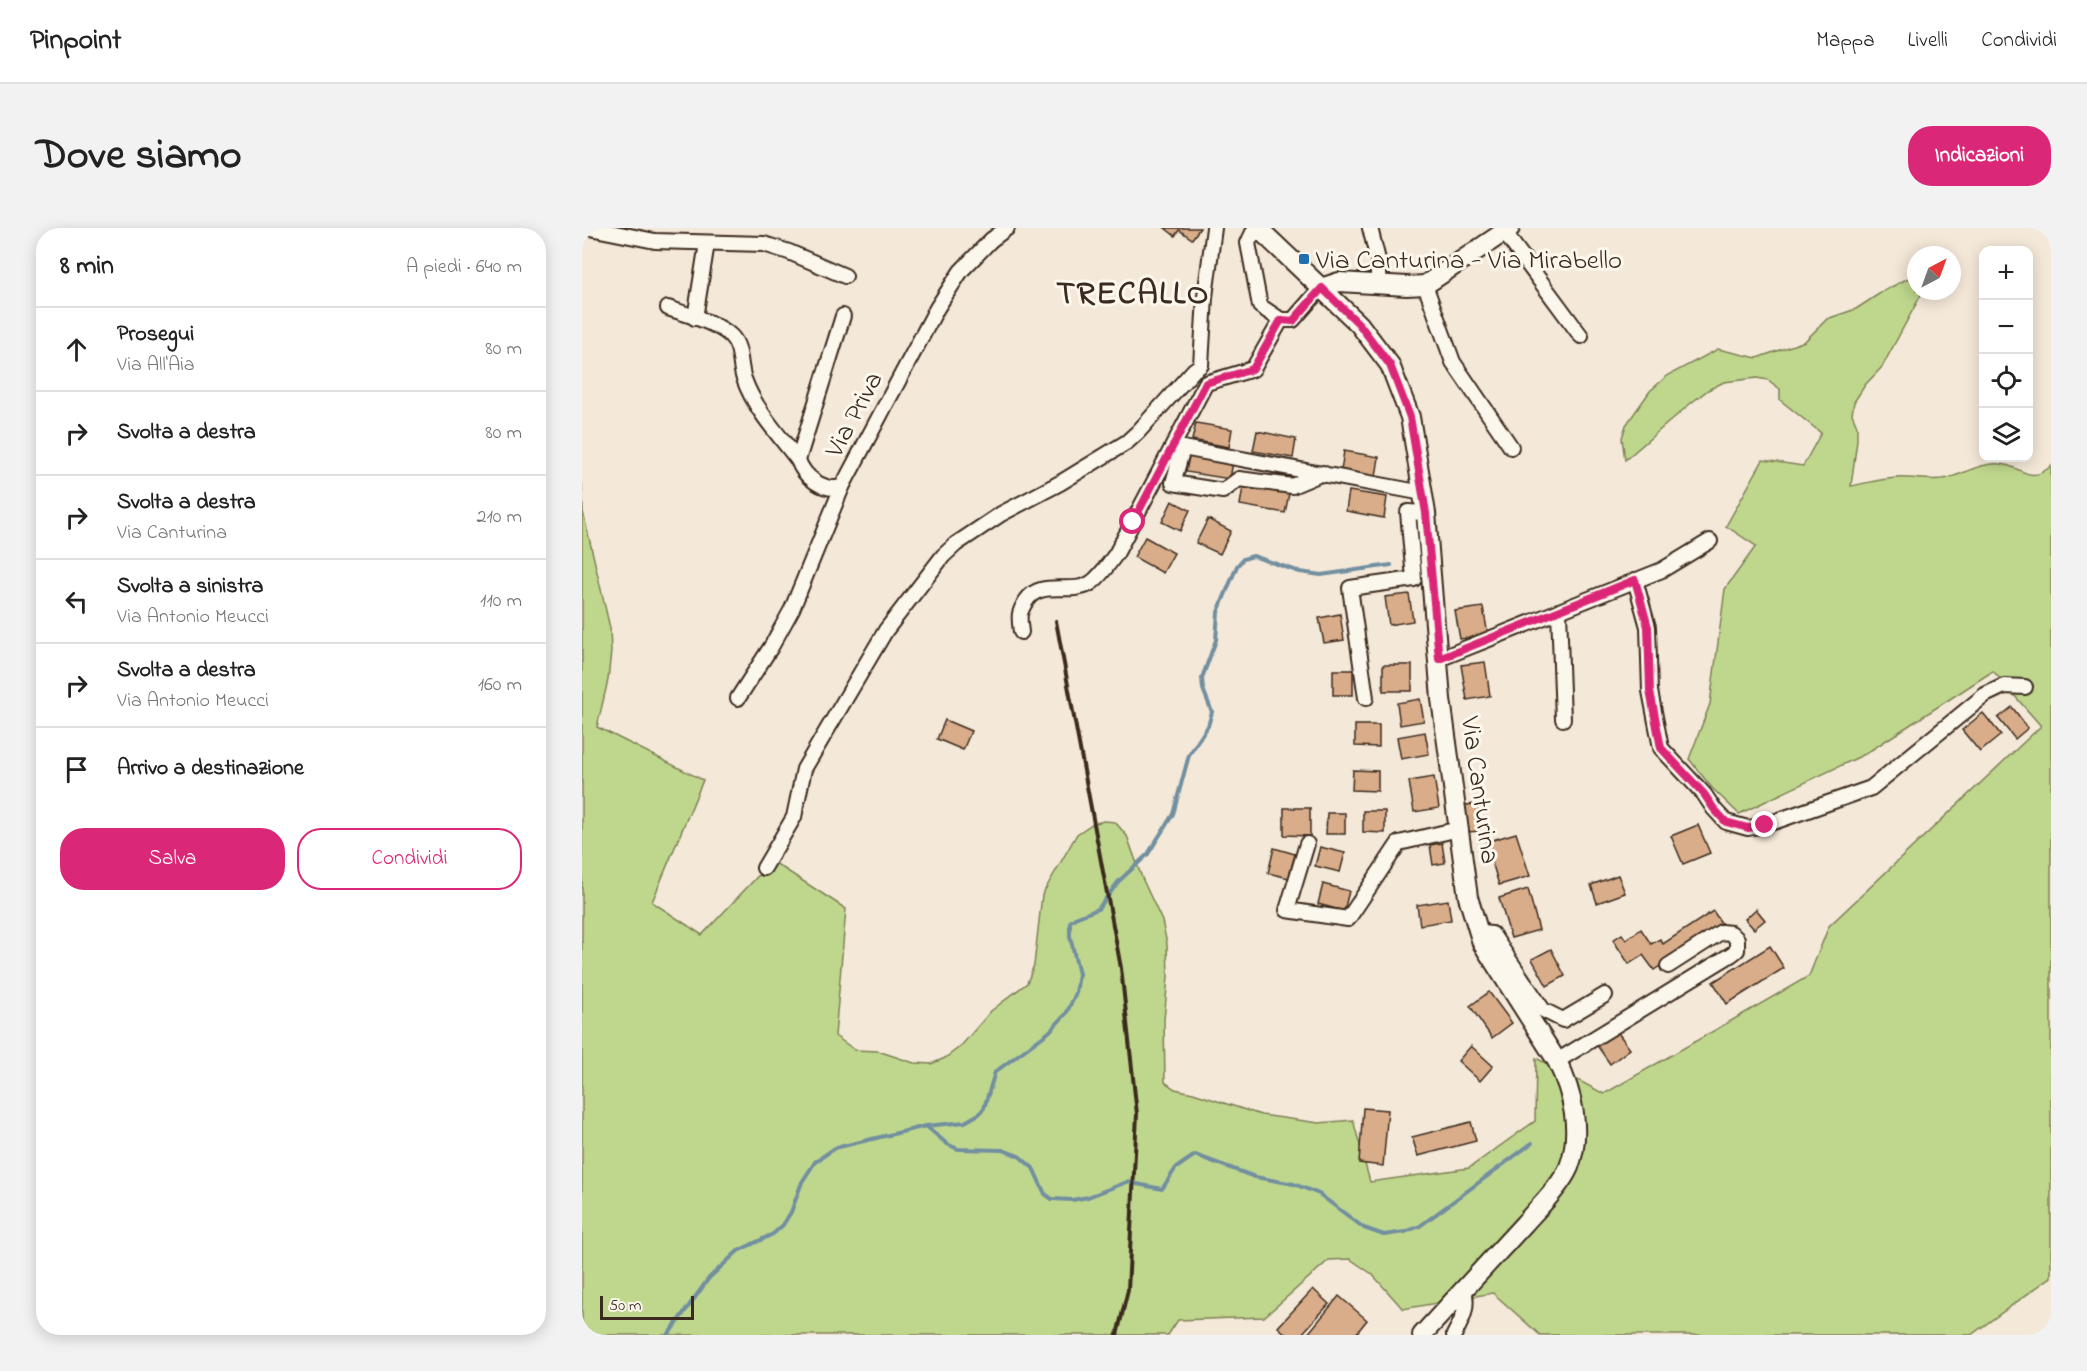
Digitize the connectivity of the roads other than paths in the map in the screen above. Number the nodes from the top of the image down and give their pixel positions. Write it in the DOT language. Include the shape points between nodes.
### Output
graph roads {
  1 [pos="590,228"];
  2 [pos="1007,228"];
  3 [pos="1214,228"];
  4 [pos="1257,228"];
  5 [pos="1370,228"];
  6 [pos="1507,230"];
  7 [pos="707,243"];
  8 [pos="845,276"];
  9 [pos="1378,285"];
  10 [pos="1425,285"];
  11 [pos="1322,288"];
  12 [pos="668,308"];
  13 [pos="843,316"];
  14 [pos="695,318"];
  15 [pos="1281,320"];
  16 [pos="1581,336"];
  17 [pos="1511,447"];
  18 [pos="798,460"];
  19 [pos="1323,473"];
  20 [pos="842,487"];
  21 [pos="1423,493"];
  22 [pos="1426,513"];
  23 [pos="1710,541"];
  24 [pos="1635,580"];
  25 [pos="1558,611"];
  26 [pos="1021,632"];
  27 [pos="1439,659"];
  28 [pos="2025,687"];
  29 [pos="738,698"];
  30 [pos="1366,698"];
  31 [pos="1563,719"];
  32 [pos="1459,829"];
  33 [pos="1307,844"];
  34 [pos="764,868"];
  35 [pos="1479,933"];
  36 [pos="1668,966"];
  37 [pos="1605,995"];
  38 [pos="1557,1061"];
  39 [pos="1464,1290"];
  40 [pos="1422,1335"];
  41 [pos="1454,1335"];
  1 -- 7 [label="street" via="655,241"];
  2 -- 20 [label="street, Via Priva" via="961,271 937,308"];
  3 -- 34 [label="street" via="1201,365 1126,442 1001,514 943,556 886,630 804,769 794,817"];
  4 -- 11 [label="main road, Via Canturina"];
  4 -- 15 [label="street" via="1248,243 1260,306"];
  5 -- 9 [label="street" via="1378,260"];
  6 -- 10 [label="main road"];
  6 -- 16 [label="street"];
  7 -- 8 [label="street" via="764,244"];
  7 -- 14 [label="street"];
  9 -- 10 [label="main road"];
  9 -- 11 [label="main road" via="1339,282"];
  10 -- 17 [label="street" via="1453,362"];
  11 -- 15 [label="street" via="1293,321"];
  11 -- 21 [label="main road, Via Canturina" via="1359,324 1390,365 1410,417"];
  12 -- 14 [label="street"];
  13 -- 18 [label="street, Via Priva"];
  14 -- 18 [label="street" via="731,335 738,346 744,379 759,409"];
  15 -- 26 [label="street" via="1253,369 1206,383 1109,562 1090,584 1031,593 1019,614"];
  18 -- 20 [label="street, Via Priva" via="816,483"];
  19 -- 19 [label="street" via="1183,448 1173,483 1222,491 1239,479 1292,486"];
  19 -- 21 [label="street"];
  20 -- 29 [label="street" via="792,609"];
  21 -- 22 [label="main road, Via Canturina"];
  22 -- 27 [label="main road, Via Canturina"];
  22 -- 30 [label="street" via="1408,512 1414,579 1350,588"];
  23 -- 24 [label="street" via="1662,570"];
  24 -- 25 [label="street"];
  24 -- 28 [label="street" via="1648,627 1650,691 1661,748 1726,822 1735,825 1765,825 1871,788 1985,695 2004,686"];
  25 -- 27 [label="street"];
  25 -- 31 [label="street"];
  27 -- 32 [label="main road, Via Canturina"];
  32 -- 33 [label="street" via="1399,843 1348,919 1287,910"];
  32 -- 35 [label="main road, Via Canturina" via="1468,897"];
  35 -- 37 [label="street" via="1492,934 1543,1010 1563,1020"];
  35 -- 38 [label="main road, Via Canturina"];
  36 -- 38 [label="street" via="1721,932 1731,933 1737,939 1737,950 1732,954"];
  38 -- 39 [label="main road, Via Canturina" via="1574,1109 1575,1140 1568,1168 1549,1196"];
  39 -- 40 [label="main road, Via Canturina"];
  39 -- 41 [label="street" via="1467,1301"];
}
